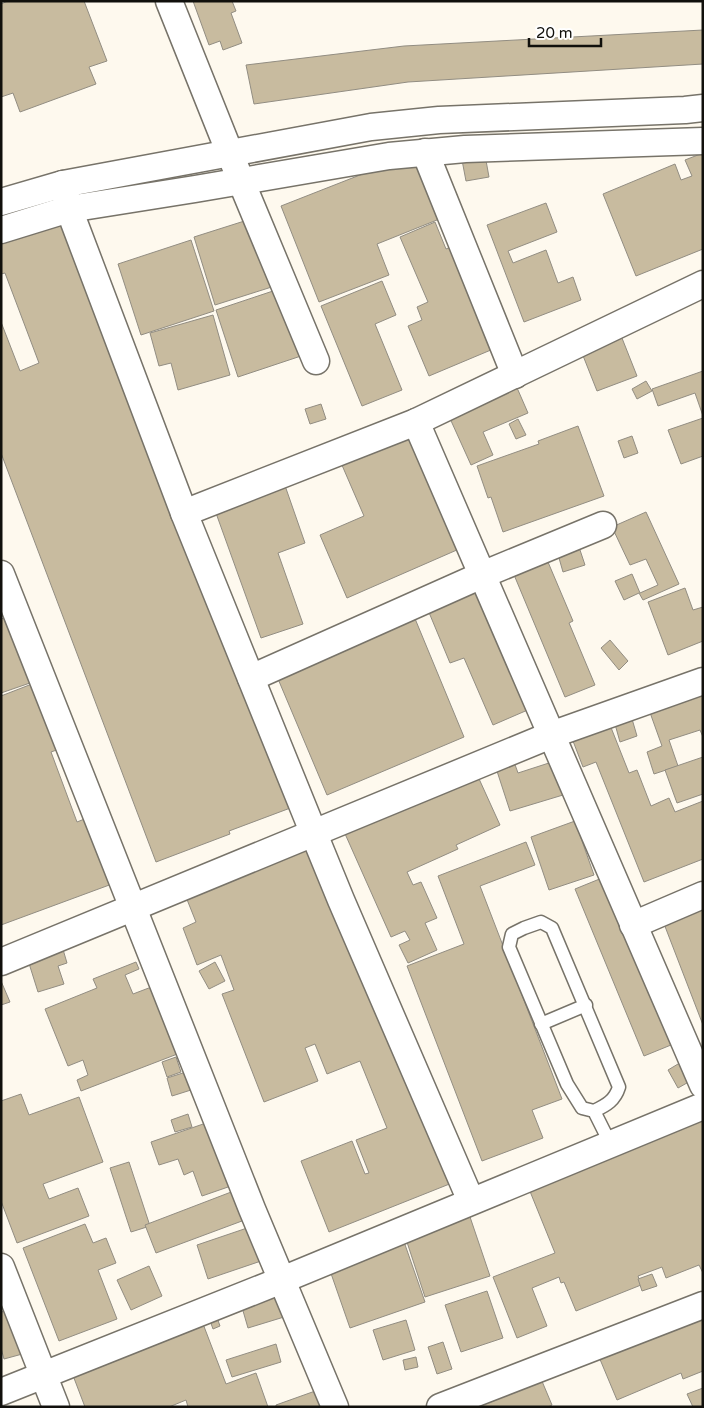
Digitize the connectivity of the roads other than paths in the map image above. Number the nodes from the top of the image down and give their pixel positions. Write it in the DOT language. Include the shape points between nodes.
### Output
graph roads {
  1 [pos="169,1"];
  2 [pos="703,108"];
  3 [pos="703,141"];
  4 [pos="425,152"];
  5 [pos="230,153"];
  6 [pos="241,181"];
  7 [pos="66,197"];
  8 [pos="1,202"];
  9 [pos="1,230"];
  10 [pos="703,284"];
  11 [pos="316,361"];
  12 [pos="515,374"];
  13 [pos="416,422"];
  14 [pos="184,514"];
  15 [pos="603,525"];
  16 [pos="1,574"];
  17 [pos="482,575"];
  18 [pos="251,678"];
  19 [pos="703,681"];
  20 [pos="551,735"];
  21 [pos="314,834"];
  22 [pos="703,895"];
  23 [pos="133,907"];
  24 [pos="633,925"];
  25 [pos="1,962"];
  26 [pos="586,1006"];
  27 [pos="541,1024"];
  28 [pos="701,1074"];
  29 [pos="703,1106"];
  30 [pos="594,1111"];
  31 [pos="610,1144"];
  32 [pos="471,1201"];
  33 [pos="1,1267"];
  34 [pos="282,1280"];
  35 [pos="703,1305"];
  36 [pos="44,1375"];
  37 [pos="1,1392"];
  38 [pos="56,1407"];
  39 [pos="335,1407"];
  40 [pos="440,1407"];
  1 -- 5 [label="street"];
  2 -- 5 [label="street" via="439,120 371,127"];
  3 -- 4 [label="street"];
  4 -- 6 [label="street"];
  4 -- 12 [label="street"];
  5 -- 6 [label="street"];
  5 -- 7 [label="street"];
  6 -- 7 [label="street"];
  6 -- 11 [label="street"];
  7 -- 8 [label="street"];
  7 -- 9 [label="street"];
  7 -- 14 [label="street"];
  10 -- 12 [label="street"];
  12 -- 13 [label="street"];
  13 -- 14 [label="street"];
  13 -- 17 [label="street"];
  14 -- 18 [label="street"];
  15 -- 17 [label="street"];
  16 -- 23 [label="street"];
  17 -- 18 [label="street"];
  17 -- 20 [label="street"];
  18 -- 21 [label="street"];
  19 -- 20 [label="street"];
  20 -- 21 [label="street"];
  20 -- 24 [label="street"];
  21 -- 23 [label="street"];
  21 -- 32 [label="street"];
  22 -- 24 [label="street"];
  23 -- 25 [label="street"];
  23 -- 34 [label="street"];
  24 -- 28 [label="street"];
  26 -- 27 [label="lane"];
  26 -- 27 [label="lane" via="552,928 542,922 524,928 512,934 509,946"];
  26 -- 30 [label="lane" via="619,1087 609,1104"];
  27 -- 30 [label="lane" via="567,1084 582,1108"];
  29 -- 31 [label="street"];
  30 -- 31 [label="lane"];
  31 -- 32 [label="street"];
  32 -- 34 [label="street"];
  33 -- 36 [label="street"];
  34 -- 36 [label="street"];
  34 -- 39 [label="street"];
  35 -- 40 [label="street"];
  36 -- 37 [label="street"];
  36 -- 38 [label="street"];
}
